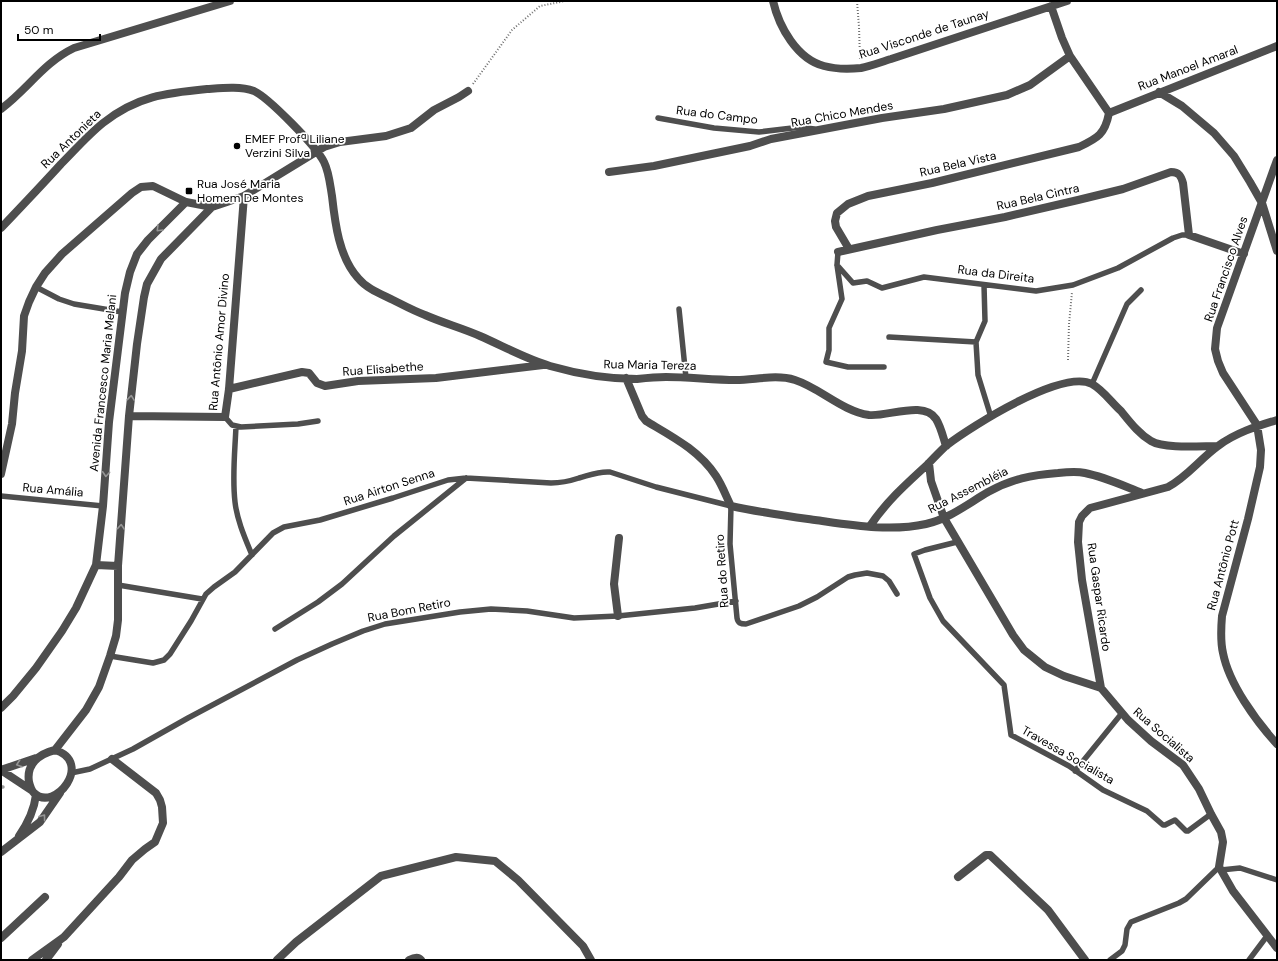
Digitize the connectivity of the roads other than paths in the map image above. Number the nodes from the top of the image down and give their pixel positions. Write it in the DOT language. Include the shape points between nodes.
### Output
graph roads {
  1 [pos="230,1"];
  2 [pos="773,1"];
  3 [pos="1067,1"];
  4 [pos="1052,6"];
  5 [pos="1277,46"];
  6 [pos="1070,56"];
  7 [pos="468,91"];
  8 [pos="1159,92"];
  9 [pos="1,109"];
  10 [pos="1109,112"];
  11 [pos="658,118"];
  12 [pos="820,130"];
  13 [pos="317,151"];
  14 [pos="1277,160"];
  15 [pos="609,172"];
  16 [pos="244,196"];
  17 [pos="186,202"];
  18 [pos="1262,203"];
  19 [pos="212,206"];
  20 [pos="1,228"];
  21 [pos="1189,235"];
  22 [pos="849,249"];
  23 [pos="1277,251"];
  24 [pos="838,252"];
  25 [pos="1244,254"];
  26 [pos="837,265"];
  27 [pos="984,285"];
  28 [pos="36,287"];
  29 [pos="1141,290"];
  30 [pos="680,309"];
  31 [pos="122,312"];
  32 [pos="889,337"];
  33 [pos="976,342"];
  34 [pos="545,365"];
  35 [pos="884,367"];
  36 [pos="626,378"];
  37 [pos="686,378"];
  38 [pos="1092,384"];
  39 [pos="229,389"];
  40 [pos="129,416"];
  41 [pos="225,417"];
  42 [pos="990,417"];
  43 [pos="318,420"];
  44 [pos="1277,420"];
  45 [pos="1257,425"];
  46 [pos="236,426"];
  47 [pos="946,446"];
  48 [pos="1217,446"];
  49 [pos="929,463"];
  50 [pos="1,474"];
  51 [pos="466,478"];
  52 [pos="1142,494"];
  53 [pos="1,496"];
  54 [pos="103,506"];
  55 [pos="731,506"];
  56 [pos="944,518"];
  57 [pos="870,526"];
  58 [pos="619,538"];
  59 [pos="957,542"];
  60 [pos="252,555"];
  61 [pos="96,566"];
  62 [pos="118,566"];
  63 [pos="118,585"];
  64 [pos="897,594"];
  65 [pos="202,599"];
  66 [pos="736,601"];
  67 [pos="618,616"];
  68 [pos="275,629"];
  69 [pos="110,656"];
  70 [pos="1101,688"];
  71 [pos="1,708"];
  72 [pos="1122,713"];
  73 [pos="1277,744"];
  74 [pos="54,750"];
  75 [pos="36,758"];
  76 [pos="112,759"];
  77 [pos="1,770"];
  78 [pos="1075,770"];
  79 [pos="71,773"];
  80 [pos="62,791"];
  81 [pos="34,792"];
  82 [pos="1211,814"];
  83 [pos="18,838"];
  84 [pos="1,852"];
  85 [pos="1220,869"];
  86 [pos="958,877"];
  87 [pos="1277,880"];
  88 [pos="45,897"];
  89 [pos="1267,936"];
  90 [pos="64,937"];
  91 [pos="1,938"];
  92 [pos="1277,948"];
  93 [pos="32,960"];
  94 [pos="46,960"];
  95 [pos="277,960"];
  96 [pos="409,960"];
  97 [pos="422,960"];
  98 [pos="591,960"];
  99 [pos="1084,960"];
  100 [pos="1110,960"];
  101 [pos="1249,960"];
  1 -- 9 [label="street" via="74,48 49,64"];
  2 -- 4 [label="street, Rua Visconde de Taunay" via="793,45 810,60 824,66 843,68 862,68"];
  3 -- 4 [label="street, Rua Visconde de Taunay"];
  4 -- 6 [label="street"];
  5 -- 8 [label="street, Rua Manoel Amaral"];
  6 -- 10 [label="street"];
  6 -- 12 [label="street, Rua Chico Mendes" via="1030,85 1007,95 944,109"];
  7 -- 13 [label="street" via="434,110 411,128 386,136 340,142"];
  8 -- 10 [label="street, Rua Manoel Amaral"];
  8 -- 18 [label="street" via="1182,106 1214,133 1234,156"];
  10 -- 22 [label="street, Rua Bela Vista" via="1103,131 1079,147 868,196 848,204 837,213 835,221"];
  11 -- 12 [label="lane, Rua do Campo" via="714,128 759,132 801,127"];
  12 -- 15 [label="street, Rua Chico Mendes" via="654,166"];
  13 -- 16 [label="street"];
  13 -- 20 [label="street, Rua Antonieta" via="270,102 252,91 243,88 217,89 153,96 126,108 102,124"];
  13 -- 34 [label="street, Rua Maria Tereza" via="329,176 342,250 358,279 372,290 424,315 477,334"];
  14 -- 18 [label="street, Rua Francisco Alves"];
  16 -- 19 [label="street"];
  16 -- 39 [label="street, Rua Antônio Amor Divino"];
  17 -- 19 [label="street"];
  17 -- 28 [label="street" via="153,186 141,187 62,254"];
  17 -- 31 [label="street, Avenida Francesco Maria Melani, one-way" via="137,254 128,279"];
  18 -- 23 [label="street"];
  18 -- 25 [label="street, Rua Francisco Alves"];
  40 -- 19 [label="street, one-way" via="147,284 161,259"];
  21 -- 22 [label="street, Rua Bela Cintra" via="1184,183 1179,174 1171,172 1122,189 1078,200"];
  21 -- 25 [label="street"];
  21 -- 27 [label="lane, Rua da Direita" via="1173,238 1118,268 1072,285 1036,291"];
  22 -- 24 [label="street, Rua Bela Cintra"];
  24 -- 26 [label="lane"];
  25 -- 45 [label="street, Rua Francisco Alves" via="1217,328 1216,349 1223,372"];
  26 -- 27 [label="lane, Rua da Direita" via="853,283 867,281 882,288 924,277"];
  26 -- 35 [label="lane" via="842,299 829,328 826,362 848,367"];
  27 -- 33 [label="lane" via="985,321"];
  28 -- 31 [label="lane" via="74,304"];
  28 -- 50 [label="street" via="24,316 12,424"];
  29 -- 38 [label="lane" via="1127,304"];
  30 -- 37 [label="lane"];
  31 -- 54 [label="street, Avenida Francesco Maria Melani, one-way" via="109,422"];
  32 -- 33 [label="lane"];
  33 -- 42 [label="lane" via="978,375"];
  34 -- 36 [label="street, Rua Maria Tereza" via="586,375"];
  34 -- 39 [label="street, Rua Elisabethe" via="436,378 358,381 325,386 317,383 309,373 302,372"];
  36 -- 37 [label="street, Rua Maria Tereza"];
  36 -- 55 [label="street" via="646,421 686,445 700,458 715,475"];
  37 -- 47 [label="street, Rua Maria Tereza" via="733,380 784,377 802,382 851,409 869,415 927,411 936,418"];
  38 -- 42 [label="street" via="1069,382 1034,394"];
  38 -- 48 [label="street" via="1152,442"];
  39 -- 41 [label="street, Rua Antônio Amor Divino"];
  40 -- 41 [label="street, Rua Antônio Amor Divino"];
  62 -- 40 [label="street, one-way"];
  41 -- 46 [label="lane" via="229,423"];
  42 -- 47 [label="street"];
  43 -- 46 [label="lane" via="272,426"];
  44 -- 45 [label="street, Rua Gaspar Ricardo"];
  45 -- 48 [label="street, Rua Gaspar Ricardo"];
  45 -- 73 [label="street, Rua Antônio Pott" via="1261,450 1260,467 1225,600 1221,632 1222,652 1232,680 1260,725"];
  46 -- 60 [label="lane" via="235,502 237,516"];
  47 -- 49 [label="street"];
  48 -- 52 [label="street, Rua Gaspar Ricardo" via="1179,481"];
  49 -- 56 [label="street" via="931,482"];
  49 -- 57 [label="street" via="888,501"];
  51 -- 55 [label="lane, Rua Airton Senna" via="563,483 603,471"];
  51 -- 60 [label="lane, Rua Airton Senna" via="448,480 320,520 284,527"];
  51 -- 68 [label="lane" via="394,536 342,584"];
  52 -- 56 [label="street, Rua Assembléia" via="1085,473 1038,474 1018,478 1003,485"];
  52 -- 70 [label="street, Rua Gaspar Ricardo" via="1090,508 1079,522 1078,542 1082,580"];
  53 -- 54 [label="lane, Rua Amália"];
  54 -- 61 [label="street, Avenida Francesco Maria Melani"];
  55 -- 57 [label="street, Rua Assembléia"];
  55 -- 66 [label="lane, Rua do Retiro" via="730,544"];
  56 -- 57 [label="street, Rua Assembléia" via="906,528"];
  56 -- 59 [label="street"];
  58 -- 67 [label="street" via="614,584"];
  59 -- 70 [label="street" via="1024,650 1045,667"];
  59 -- 78 [label="lane, Travessa Socialista" via="914,554 930,598 943,621 1004,685 1011,735"];
  60 -- 65 [label="lane, Rua Airton Senna"];
  61 -- 62 [label="street"];
  61 -- 71 [label="street, Avenida Francesco Maria Melani" via="62,631 36,668"];
  62 -- 63 [label="street"];
  63 -- 65 [label="lane"];
  63 -- 69 [label="street" via="118,620"];
  64 -- 66 [label="lane, Rua do Retiro" via="883,576 855,575 799,606 746,624 738,622"];
  65 -- 69 [label="lane, Rua Airton Senna" via="191,621 164,660 153,663"];
  66 -- 67 [label="lane, Rua Bom Retiro"];
  67 -- 76 [label="lane, Rua Bom Retiro" via="574,618 491,609 385,624 297,660"];
  69 -- 74 [label="street" via="99,687 86,710"];
  70 -- 72 [label="street, Rua Socialista"];
  72 -- 78 [label="lane"];
  72 -- 82 [label="street, Rua Socialista" via="1151,741 1183,765"];
  74 -- 75 [label="street"];
  74 -- 79 [label="street" via="67,756"];
  75 -- 77 [label="street, one-way"];
  75 -- 81 [label="street" via="29,774"];
  76 -- 79 [label="lane, Rua Bom Retiro"];
  76 -- 90 [label="street" via="156,793 162,807 163,823 155,842 132,860"];
  77 -- 81 [label="street"];
  78 -- 82 [label="lane, Travessa Socialista" via="1104,790 1147,811 1163,825 1175,820 1190,831"];
  79 -- 80 [label="street" via="68,784"];
  80 -- 81 [label="street" via="49,797"];
  83 -- 80 [label="street, one-way" via="40,822"];
  81 -- 83 [label="street" via="35,804 30,819"];
  82 -- 85 [label="street, Rua Socialista" via="1223,836"];
  83 -- 84 [label="street"];
  85 -- 87 [label="lane" via="1240,868"];
  85 -- 89 [label="street"];
  85 -- 100 [label="lane" via="1186,899 1131,922 1127,929 1125,945"];
  86 -- 99 [label="street" via="986,854 990,855 1048,910"];
  88 -- 91 [label="street"];
  89 -- 92 [label="street"];
  89 -- 101 [label="lane"];
  90 -- 93 [label="street"];
  90 -- 94 [label="street"];
  95 -- 98 [label="street" via="296,942 381,876 456,857 494,861 518,880 583,946"];
  96 -- 97 [label="street"];
}
